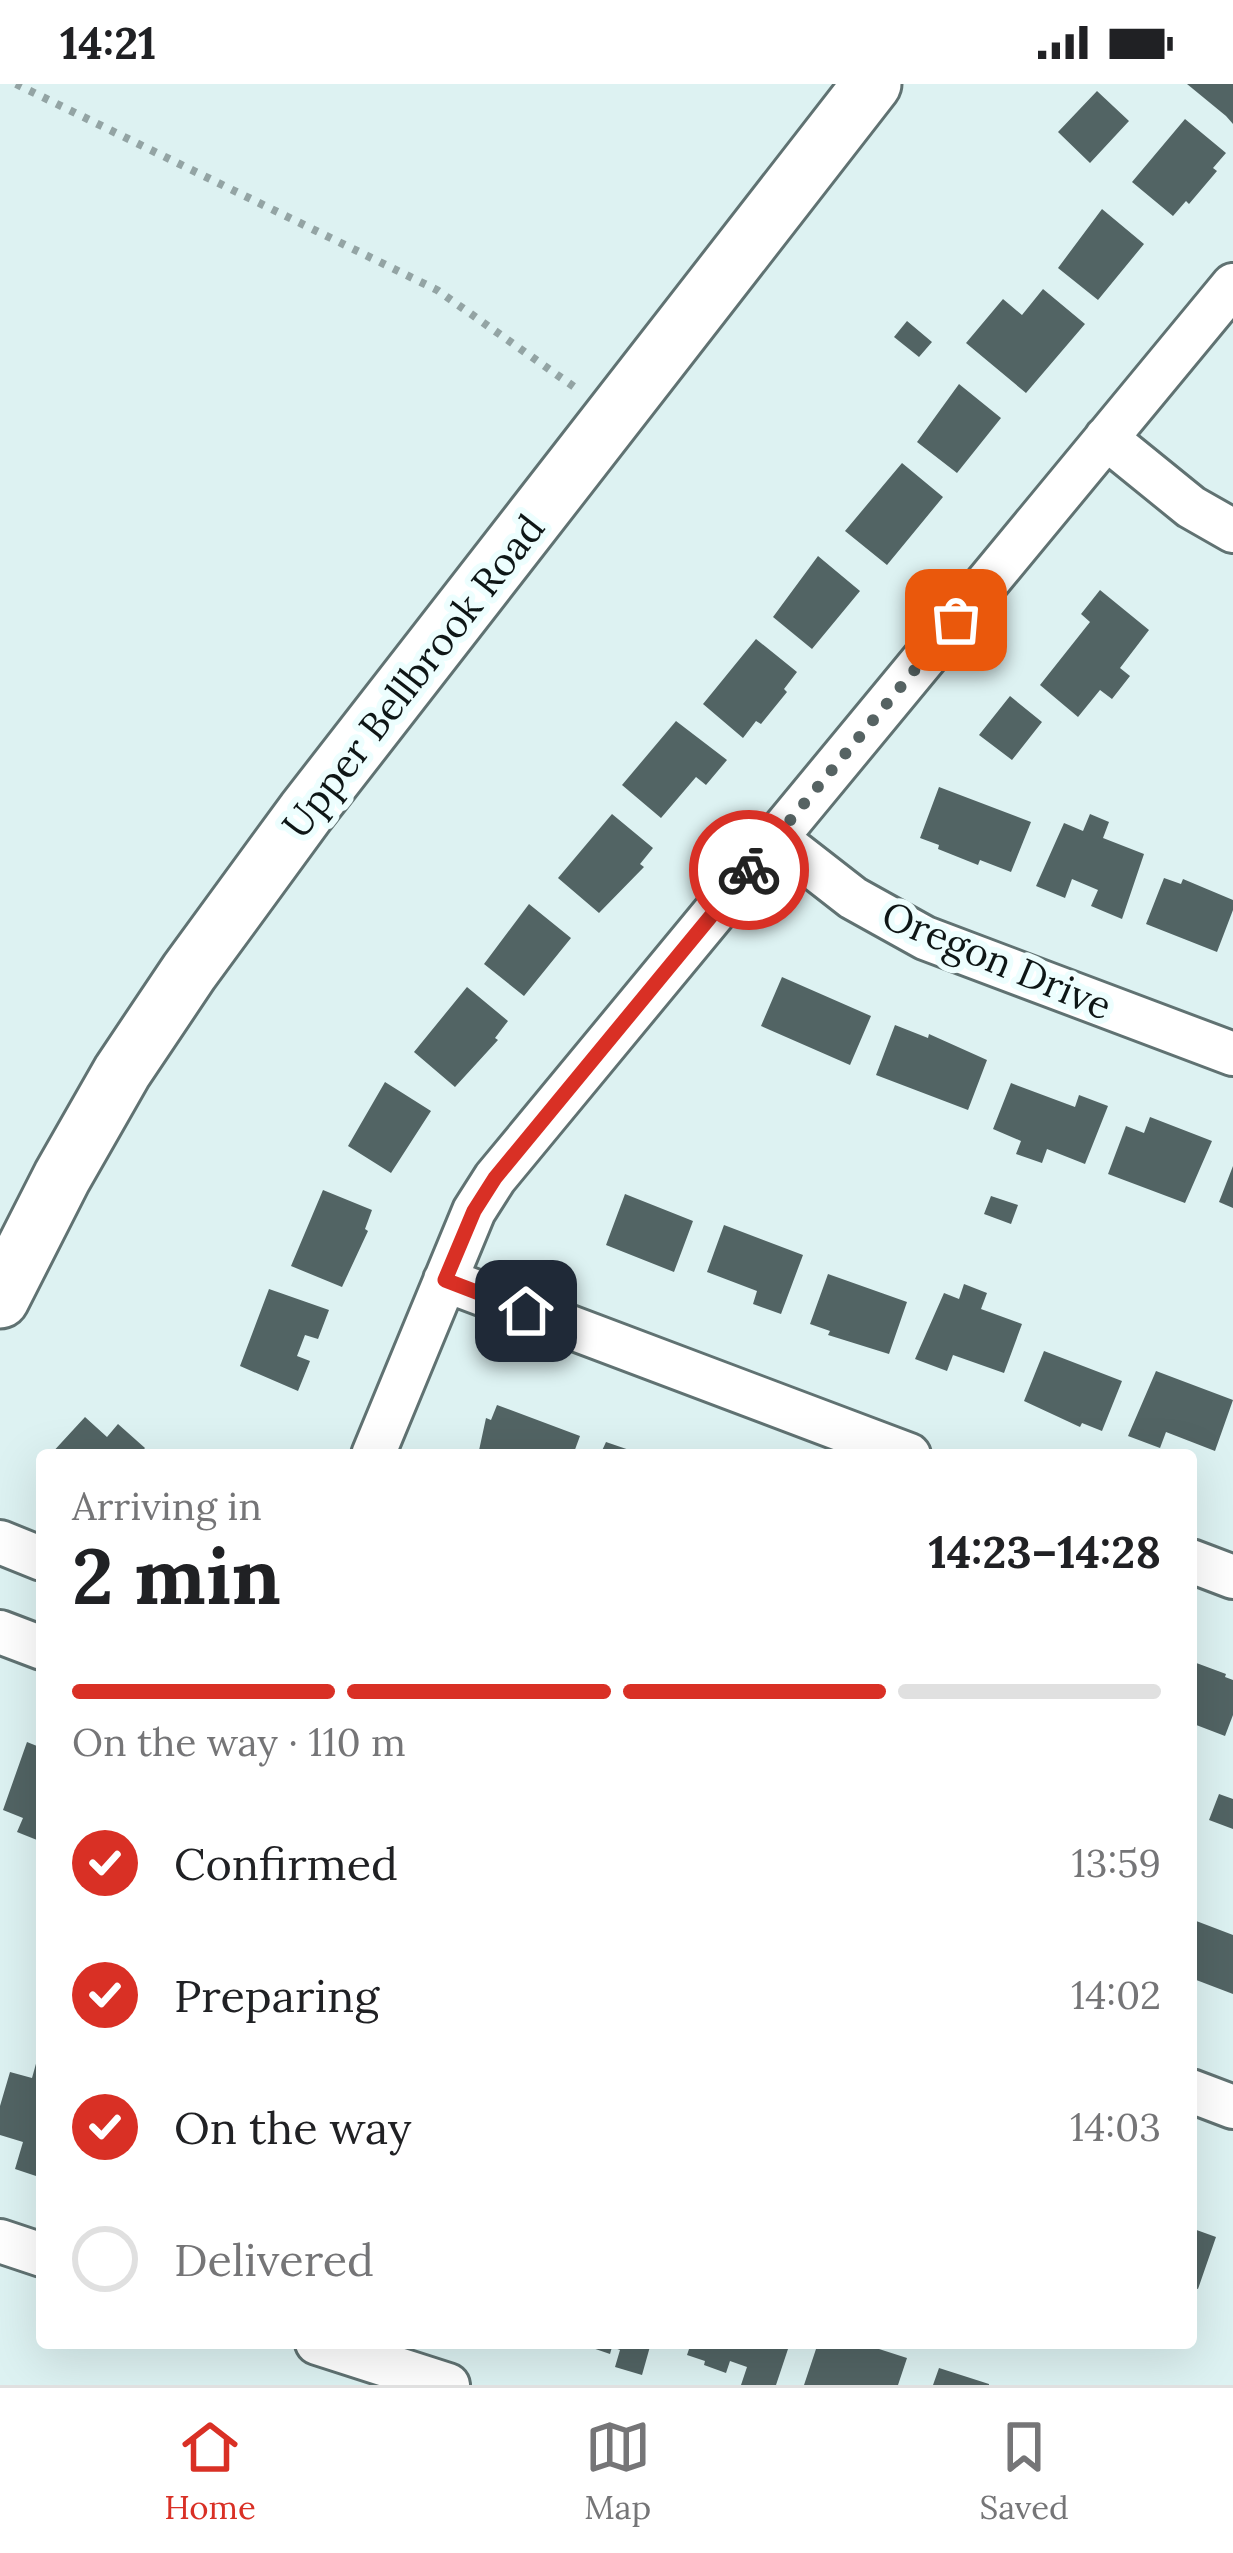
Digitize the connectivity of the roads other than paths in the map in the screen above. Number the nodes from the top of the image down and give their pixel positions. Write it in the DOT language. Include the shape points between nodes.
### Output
graph roads {
  1 [pos="872,84"];
  2 [pos="1233,285"];
  3 [pos="1106,438"];
  4 [pos="1233,531"];
  5 [pos="776,838"];
  6 [pos="1233,1054"];
  7 [pos="445,1280"];
  8 [pos="0,1299"];
  9 [pos="375,1449"];
  10 [pos="893,1449"];
  11 [pos="0,1542"];
  12 [pos="36,1557"];
  13 [pos="1197,1563"];
  14 [pos="1233,1577"];
  15 [pos="0,1632"];
  16 [pos="36,1646"];
  17 [pos="1197,2093"];
  18 [pos="1233,2107"];
  19 [pos="0,2241"];
  20 [pos="36,2253"];
  21 [pos="336,2349"];
  22 [pos="448,2385"];
  1 -- 8 [label="main road, Upper Bellbrook Road" via="188,972 122,1072"];
  2 -- 3 [label="street"];
  3 -- 4 [label="street"];
  3 -- 5 [label="street"];
  5 -- 6 [label="street, Oregon Drive" via="853,898 925,938"];
  5 -- 7 [label="street" via="495,1178"];
  7 -- 9 [label="street"];
  7 -- 10 [label="street"];
  11 -- 12 [label="street"];
  13 -- 14 [label="street"];
  15 -- 16 [label="street"];
  17 -- 18 [label="street"];
  19 -- 20 [label="street"];
  21 -- 22 [label="street"];
}
